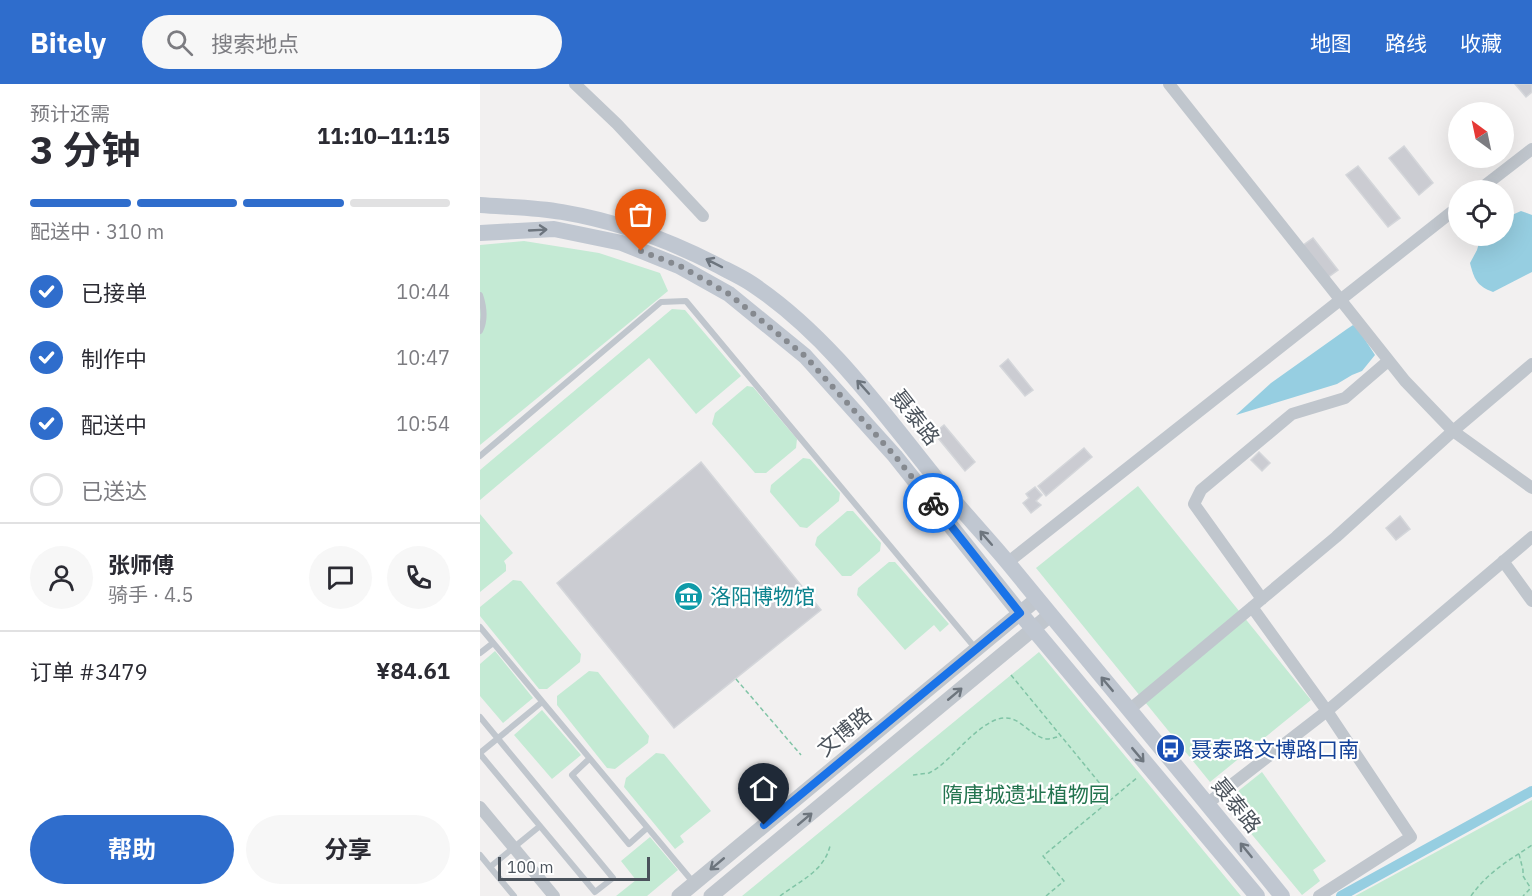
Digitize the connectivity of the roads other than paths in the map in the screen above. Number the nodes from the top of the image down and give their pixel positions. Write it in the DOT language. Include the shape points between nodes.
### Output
graph roads {
  1 [pos="575,84"];
  2 [pos="1169,84"];
  3 [pos="1532,148"];
  4 [pos="1492,180"];
  5 [pos="480,205"];
  6 [pos="1448,215"];
  7 [pos="703,216"];
  8 [pos="480,233"];
  9 [pos="480,295"];
  10 [pos="1339,300"];
  11 [pos="480,331"];
  12 [pos="1388,361"];
  13 [pos="1532,364"];
  14 [pos="1453,431"];
  15 [pos="480,456"];
  16 [pos="1532,488"];
  17 [pos="1532,537"];
  18 [pos="1503,561"];
  19 [pos="1008,562"];
  20 [pos="1037,599"];
  21 [pos="1532,601"];
  22 [pos="1257,603"];
  23 [pos="1020,613"];
  24 [pos="1050,615"];
  25 [pos="480,627"];
  26 [pos="1033,629"];
  27 [pos="493,643"];
  28 [pos="976,649"];
  29 [pos="480,653"];
  30 [pos="543,702"];
  31 [pos="1129,710"];
  32 [pos="1327,711"];
  33 [pos="480,717"];
  34 [pos="497,738"];
  35 [pos="480,753"];
  36 [pos="590,759"];
  37 [pos="1208,803"];
  38 [pos="480,807"];
  39 [pos="540,826"];
  40 [pos="647,828"];
  41 [pos="513,848"];
  42 [pos="480,855"];
  43 [pos="490,867"];
  44 [pos="694,884"];
  45 [pos="514,896"];
  46 [pos="554,896"];
  47 [pos="679,896"];
  48 [pos="711,896"];
  49 [pos="1257,896"];
  50 [pos="1282,896"];
  51 [pos="1319,896"];
  1 -- 7 [label="street"];
  2 -- 10 [label="street"];
  3 -- 4 [label="street"];
  19 -- 5 [label="main road, 聂泰路, one-way" via="831,352 794,315 751,284 683,248 624,226 563,212"];
  6 -- 10 [label="street"];
  8 -- 23 [label="main road, 聂泰路, one-way" via="554,229 622,243 680,266 729,294 805,356 895,456"];
  9 -- 11 [label="lane" via="484,320"];
  10 -- 12 [label="street"];
  10 -- 19 [label="street"];
  12 -- 14 [label="street"];
  12 -- 22 [label="street" via="1345,398 1292,414 1200,490 1194,504"];
  13 -- 14 [label="street"];
  14 -- 16 [label="street"];
  14 -- 22 [label="street"];
  15 -- 28 [label="lane" via="661,302 686,301"];
  17 -- 18 [label="street"];
  18 -- 21 [label="street"];
  18 -- 32 [label="street"];
  19 -- 20 [label="main road, 聂泰路"];
  20 -- 23 [label="street, 文博路"];
  20 -- 24 [label="main road, 聂泰路"];
  22 -- 31 [label="street"];
  22 -- 32 [label="street"];
  23 -- 26 [label="main road, 聂泰路"];
  23 -- 28 [label="street, 文博路"];
  24 -- 26 [label="street, 文博路"];
  31 -- 24 [label="main road, 聂泰路, one-way"];
  25 -- 27 [label="lane"];
  48 -- 26 [label="street, 文博路, one-way"];
  26 -- 49 [label="main road, 聂泰路, one-way"];
  27 -- 29 [label="lane"];
  27 -- 30 [label="lane"];
  28 -- 44 [label="street, 文博路, one-way"];
  30 -- 34 [label="lane"];
  30 -- 36 [label="lane"];
  31 -- 37 [label="main road, 聂泰路"];
  32 -- 37 [label="street"];
  32 -- 51 [label="street" via="1411,837"];
  33 -- 34 [label="lane"];
  34 -- 35 [label="lane"];
  34 -- 39 [label="lane" via="613,878 595,892"];
  35 -- 39 [label="lane"];
  36 -- 40 [label="lane"];
  36 -- 40 [label="lane" via="572,775 629,844"];
  50 -- 37 [label="main road, 聂泰路, one-way"];
  38 -- 41 [label="street"];
  39 -- 41 [label="lane"];
  40 -- 44 [label="lane"];
  41 -- 43 [label="lane"];
  41 -- 46 [label="street"];
  42 -- 43 [label="lane"];
  43 -- 45 [label="lane"];
  44 -- 47 [label="street, 文博路"];
}
